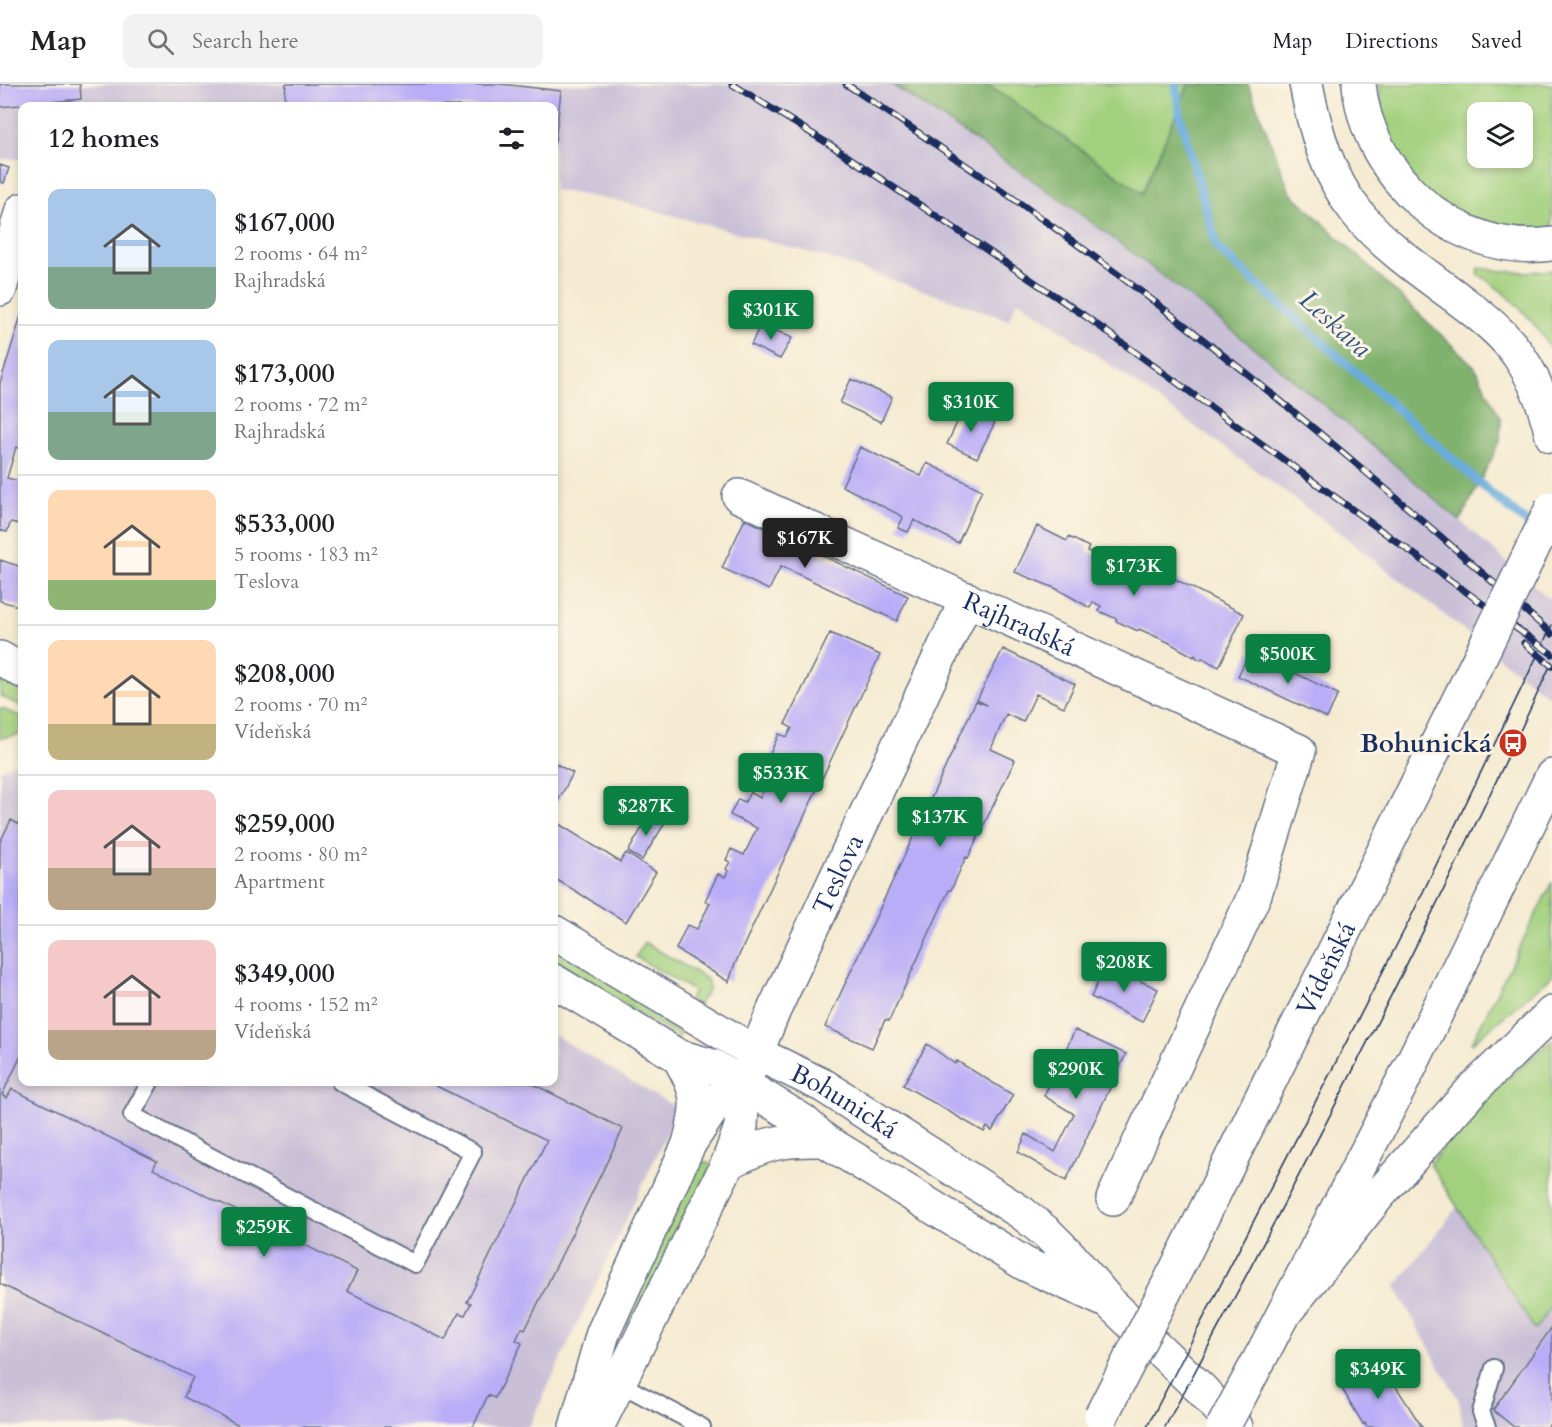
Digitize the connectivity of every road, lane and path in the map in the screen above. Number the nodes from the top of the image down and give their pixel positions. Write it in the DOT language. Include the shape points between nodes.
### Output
graph roads {
  1 [pos="1306,84"];
  2 [pos="1359,84"];
  3 [pos="18,224"];
  4 [pos="1552,244"];
  5 [pos="0,289"];
  6 [pos="1552,436"];
  7 [pos="740,496"];
  8 [pos="1552,508"];
  9 [pos="967,599"];
  10 [pos="0,639"];
  11 [pos="18,645"];
  12 [pos="0,658"];
  13 [pos="18,669"];
  14 [pos="1552,776"];
  15 [pos="558,934"];
  16 [pos="558,983"];
  17 [pos="1552,1013"];
  18 [pos="756,1053"];
  19 [pos="678,1056"];
  20 [pos="743,1084"];
  21 [pos="148,1086"];
  22 [pos="348,1086"];
  23 [pos="824,1140"];
  24 [pos="689,1144"];
  25 [pos="728,1163"];
  26 [pos="1113,1199"];
  27 [pos="1110,1302"];
  28 [pos="1283,1315"];
  29 [pos="1494,1368"];
  30 [pos="605,1376"];
  31 [pos="1098,1421"];
  32 [pos="576,1427"];
  33 [pos="597,1427"];
  34 [pos="702,1427"];
  35 [pos="1223,1427"];
  36 [pos="1236,1427"];
  37 [pos="1487,1427"];
  1 -- 6 [label="main road" via="1320,144 1357,213 1394,250 1485,320 1519,355 1543,404"];
  2 -- 4 [label="main road" via="1365,118 1377,150 1407,191 1426,208 1448,222 1497,241"];
  3 -- 5 [label="main road"];
  7 -- 9 [label="main road, Rajhradská"];
  8 -- 31 [label="main road, Vídeňská, bridge"];
  9 -- 18 [label="main road, Teslova"];
  9 -- 26 [label="main road, Rajhradská" via="1299,751 1255,894"];
  10 -- 11 [label="main road"];
  12 -- 13 [label="main road"];
  14 -- 28 [label="main road"];
  15 -- 18 [label="main road, Bohunická"];
  16 -- 19 [label="main road, Bohunická"];
  17 -- 28 [label="main road" via="1472,1089 1378,1196"];
  18 -- 20 [label="main road, Teslova"];
  18 -- 27 [label="main road, Bohunická" via="824,1086 1022,1213 1070,1256"];
  19 -- 20 [label="main road, Bohunická" via="713,1066"];
  19 -- 24 [label="main road" via="693,1080 696,1095 698,1113"];
  20 -- 23 [label="main road, Bohunická" via="803,1121"];
  20 -- 24 [label="main road" via="728,1090 718,1100"];
  20 -- 25 [label="main road" via="741,1127"];
  21 -- 22 [label="lane" via="132,1115 415,1264 473,1152"];
  23 -- 25 [label="main road" via="771,1143"];
  23 -- 27 [label="main road, Bohunická" via="1025,1264"];
  24 -- 30 [label="main road" via="603,1333"];
  25 -- 30 [label="main road"];
  27 -- 36 [label="main road, Bohunická"];
  28 -- 35 [label="main road, bridge"];
  29 -- 37 [label="lane" via="1481,1412"];
  30 -- 32 [label="main road"];
  30 -- 33 [label="main road"];
  30 -- 34 [label="lane"];
}
